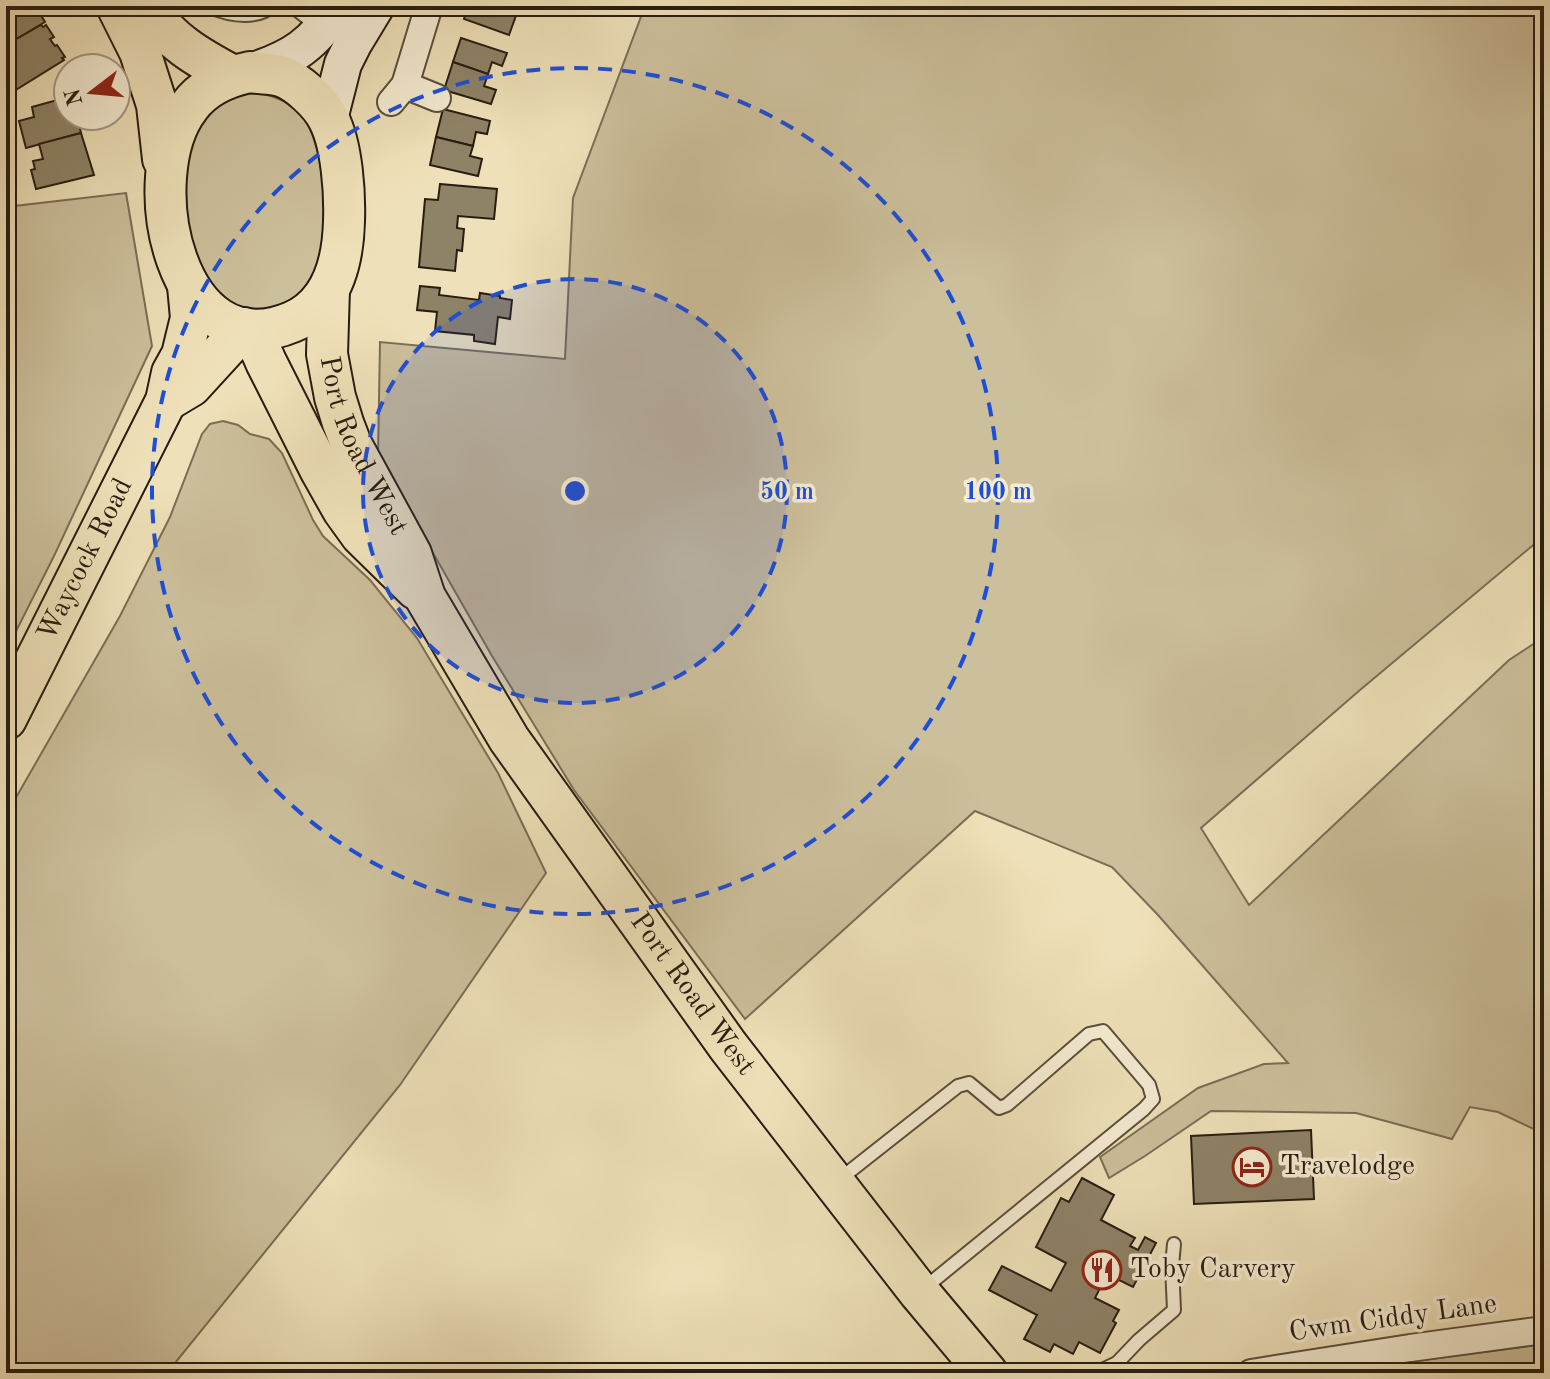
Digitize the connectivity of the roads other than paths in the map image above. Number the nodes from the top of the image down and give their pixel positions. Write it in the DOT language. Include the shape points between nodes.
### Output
graph roads {
  1 [pos="117,6"];
  2 [pos="147,6"];
  3 [pos="207,6"];
  4 [pos="251,6"];
  5 [pos="263,6"];
  6 [pos="273,6"];
  7 [pos="292,6"];
  8 [pos="376,6"];
  9 [pos="429,6"];
  10 [pos="330,18"];
  11 [pos="242,74"];
  12 [pos="437,98"];
  13 [pos="329,119"];
  14 [pos="166,183"];
  15 [pos="188,286"];
  16 [pos="329,289"];
  17 [pos="248,329"];
  18 [pos="166,401"];
  19 [pos="425,597"];
  20 [pos="6,719"];
  21 [pos="835,1184"];
  22 [pos="1174,1244"];
  23 [pos="919,1292"];
  24 [pos="1544,1330"];
  25 [pos="987,1373"];
  26 [pos="1096,1373"];
  27 [pos="1251,1373"];
  1 -- 14 [label="main road" via="140,52 157,105"];
  2 -- 11 [label="main road" via="190,52"];
  3 -- 6 [label="lane" via="247,15"];
  4 -- 5 [label="lane"];
  7 -- 10 [label="lane"];
  8 -- 13 [label="main road" via="343,64"];
  9 -- 12 [label="street" via="398,93"];
  10 -- 11 [label="main road" via="299,52"];
  11 -- 13 [label="main road" via="281,76 305,90"];
  11 -- 14 [label="main road" via="214,84 190,104 173,139"];
  13 -- 16 [label="main road" via="344,195 342,247"];
  14 -- 15 [label="main road" via="169,236"];
  15 -- 17 [label="main road" via="220,318"];
  15 -- 18 [label="main road, Waycock Road" via="191,318"];
  16 -- 17 [label="main road" via="297,320"];
  16 -- 19 [label="main road, Port Road West" via="327,354 339,410 351,444 411,554"];
  17 -- 18 [label="main road, Waycock Road" via="191,386"];
  17 -- 19 [label="main road, Port Road West" via="343,510 386,562"];
  18 -- 20 [label="main road, Waycock Road"];
  19 -- 21 [label="main road, Port Road West" via="509,739 728,1046"];
  21 -- 23 [label="main road, Port Road West"];
  21 -- 23 [label="lane" via="958,1086 969,1083 999,1108 1007,1105 1089,1034 1103,1031 1149,1085 1153,1099 1144,1109"];
  22 -- 26 [label="lane" via="1174,1310 1117,1363"];
  23 -- 25 [label="main road, Port Road West"];
  24 -- 27 [label="street, Cwm Ciddy Lane"];
}
